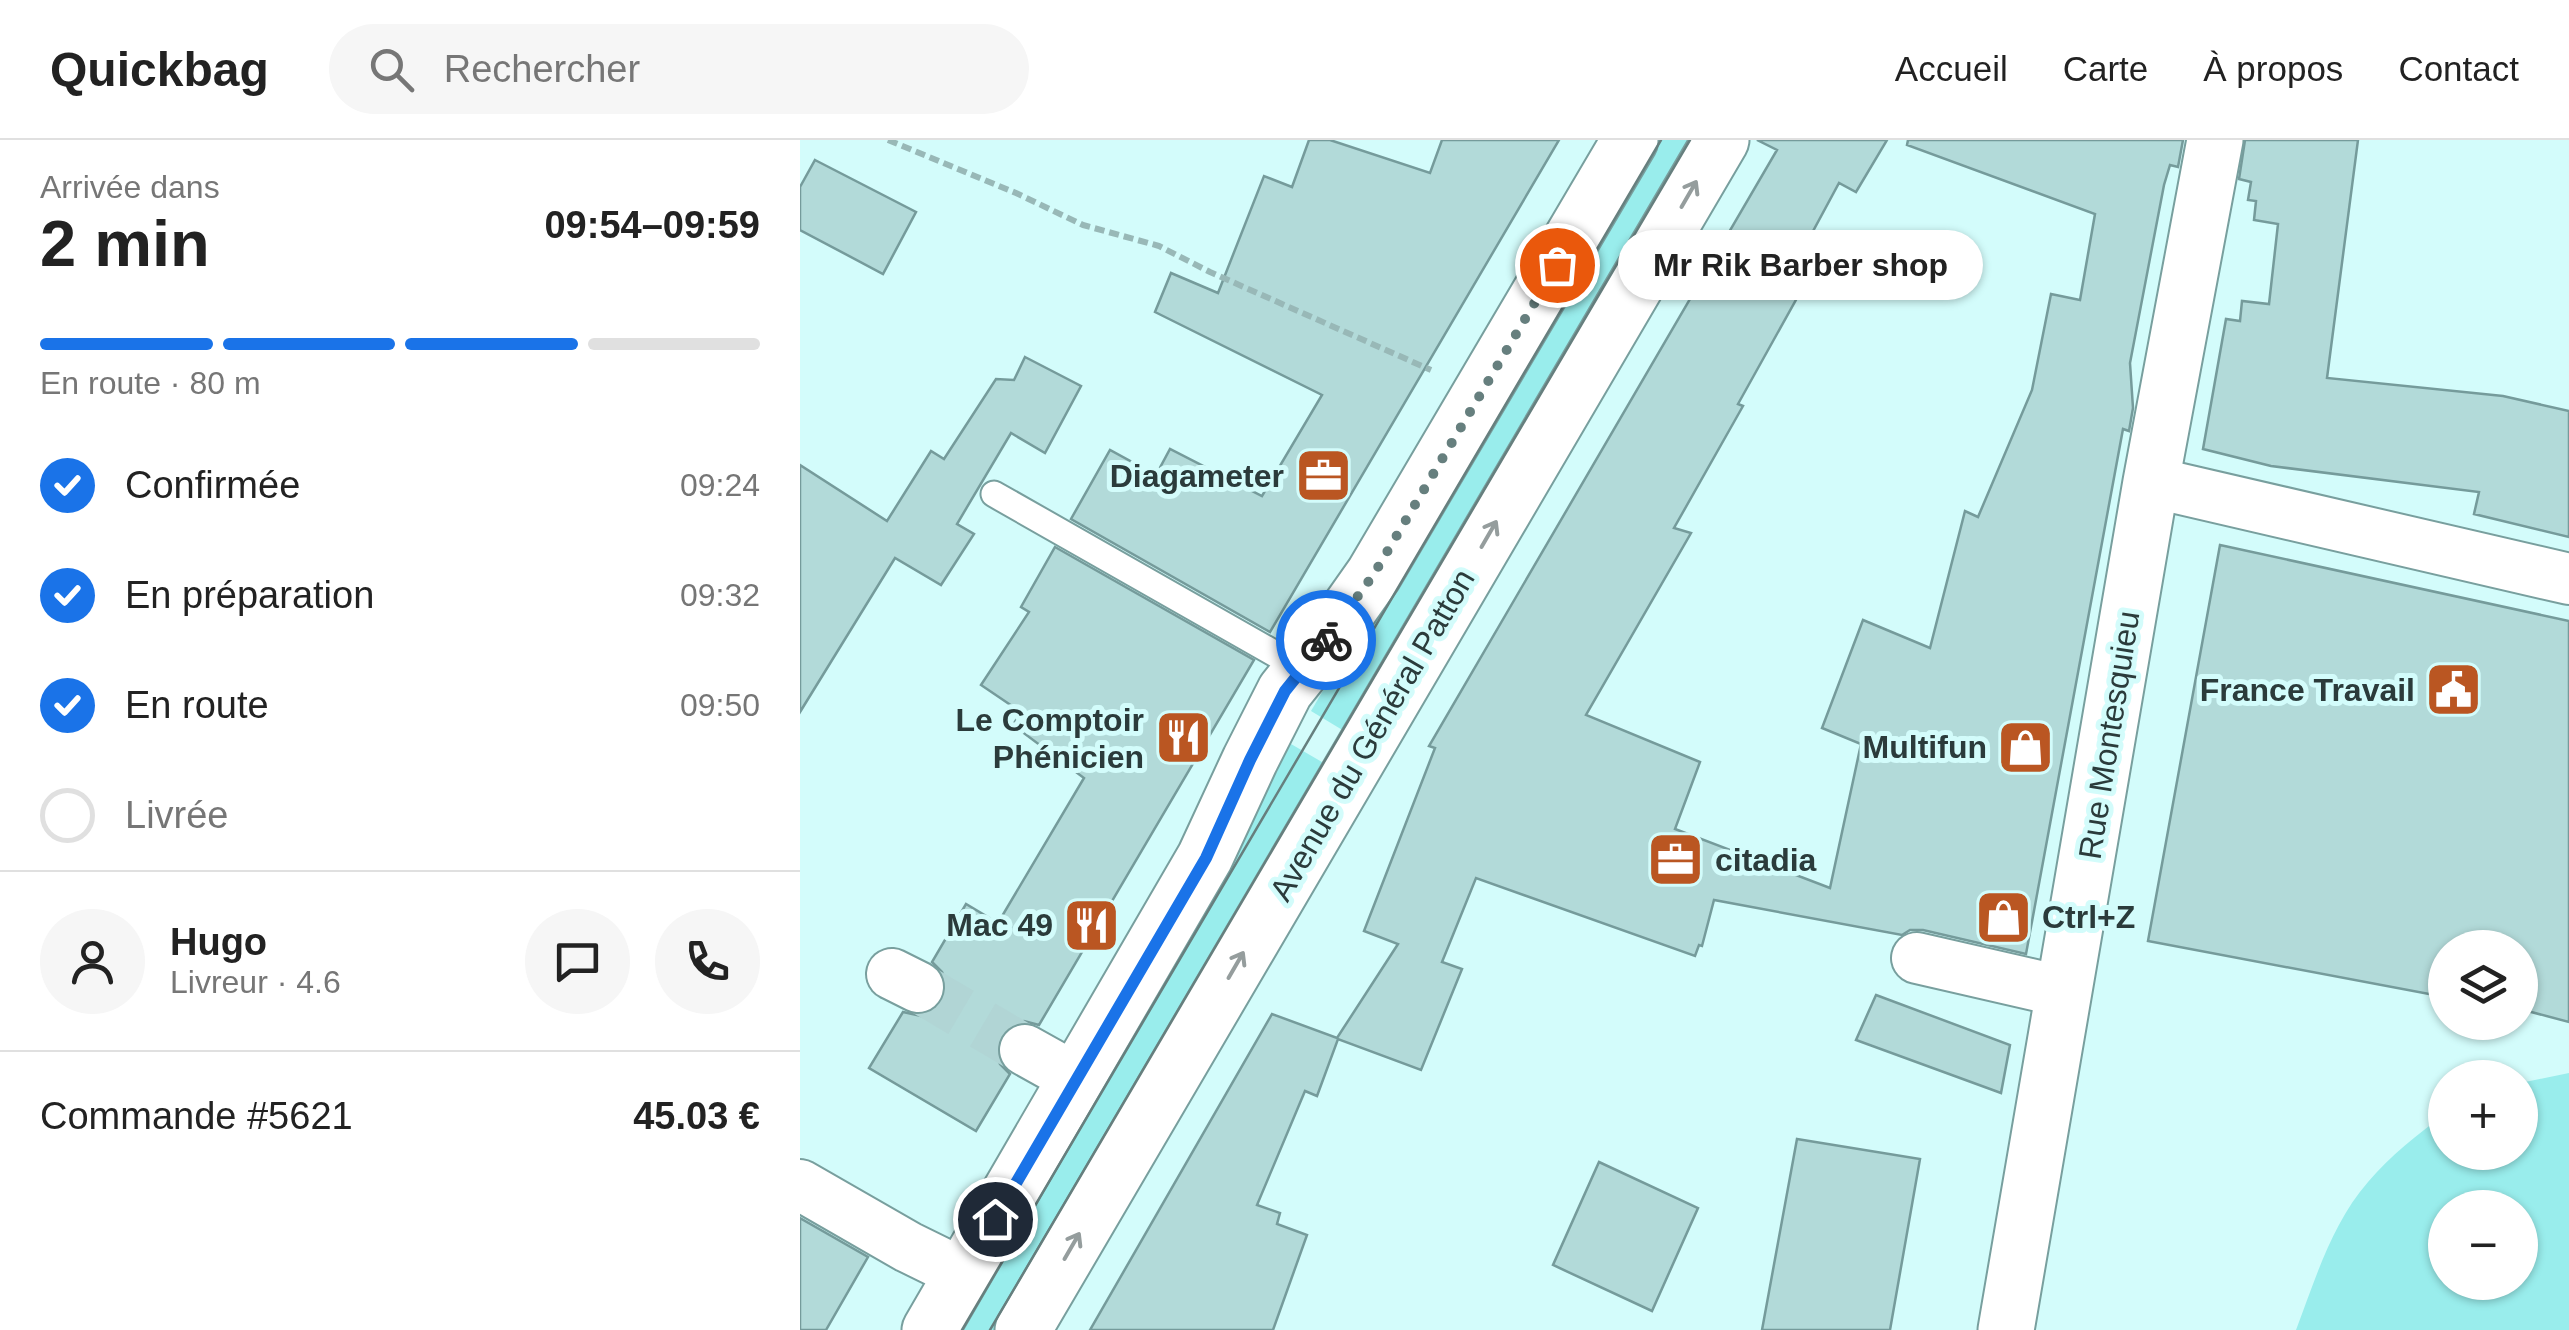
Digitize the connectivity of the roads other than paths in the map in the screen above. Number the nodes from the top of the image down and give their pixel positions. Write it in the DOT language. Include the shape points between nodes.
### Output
graph roads {
  1 [pos="1630,140"];
  2 [pos="1721,140"];
  3 [pos="2215,140"];
  4 [pos="2151,482"];
  5 [pos="994,494"];
  6 [pos="2569,578"];
  7 [pos="1300,668"];
  8 [pos="1917,958"];
  9 [pos="2064,992"];
  10 [pos="1025,1050"];
  11 [pos="1077,1079"];
  12 [pos="800,1185"];
  13 [pos="963,1274"];
  14 [pos="930,1330"];
  15 [pos="1023,1330"];
  16 [pos="2006,1330"];
  1 -- 7 [label="street" via="1374,574"];
  15 -- 2 [label="street, Avenue du Général Patton, one-way"];
  3 -- 4 [label="street, Rue Montesquieu"];
  4 -- 6 [label="street"];
  4 -- 9 [label="street, Rue Montesquieu"];
  5 -- 7 [label="lane"];
  7 -- 11 [label="street" via="1206,858"];
  8 -- 9 [label="street"];
  9 -- 16 [label="street, Rue Montesquieu"];
  10 -- 11 [label="street"];
  11 -- 13 [label="street"];
  12 -- 13 [label="street"];
  13 -- 14 [label="street"];
}
